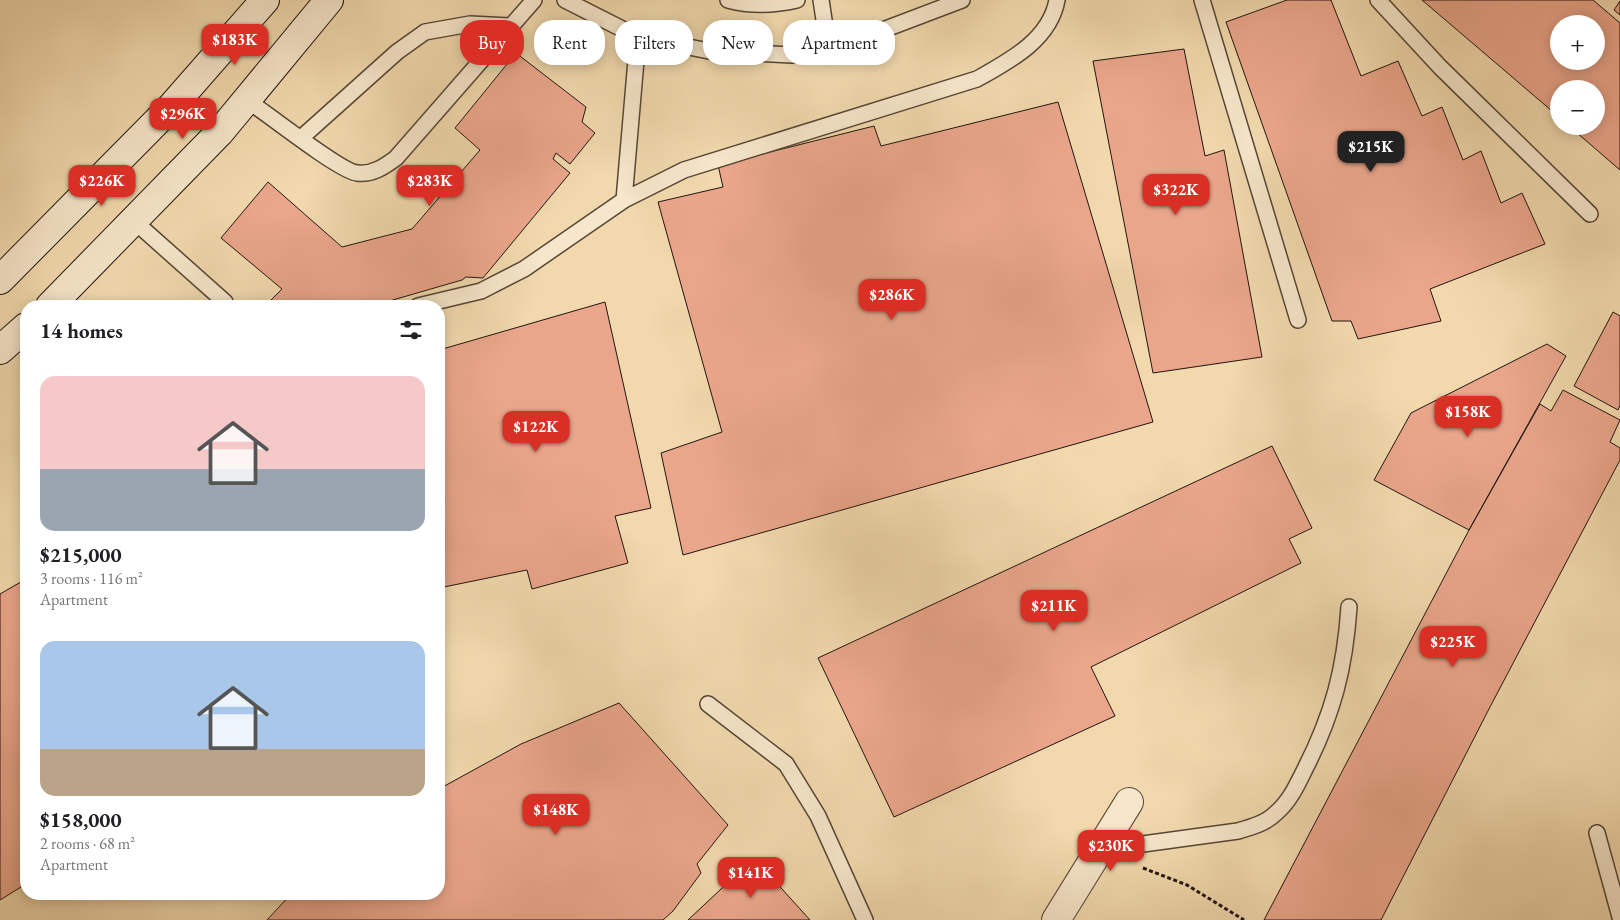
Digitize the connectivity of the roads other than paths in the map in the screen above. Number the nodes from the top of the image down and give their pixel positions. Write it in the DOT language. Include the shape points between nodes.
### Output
graph roads {
  1 [pos="265,0"];
  2 [pos="329,0"];
  3 [pos="534,0"];
  4 [pos="728,0"];
  5 [pos="797,0"];
  6 [pos="820,0"];
  7 [pos="962,0"];
  8 [pos="1057,0"];
  9 [pos="1201,0"];
  10 [pos="1378,0"];
  11 [pos="572,2"];
  12 [pos="933,5"];
  13 [pos="516,20"];
  14 [pos="823,20"];
  15 [pos="895,23"];
  16 [pos="615,25"];
  17 [pos="460,26"];
  18 [pos="693,48"];
  19 [pos="783,55"];
  20 [pos="477,65"];
  21 [pos="636,65"];
  22 [pos="247,100"];
  23 [pos="301,138"];
  24 [pos="624,200"];
  25 [pos="1590,214"];
  26 [pos="134,221"];
  27 [pos="0,280"];
  28 [pos="56,300"];
  29 [pos="223,300"];
  30 [pos="443,300"];
  31 [pos="1298,320"];
  32 [pos="20,332"];
  33 [pos="0,350"];
  34 [pos="1349,607"];
  35 [pos="708,704"];
  36 [pos="1129,802"];
  37 [pos="1597,833"];
  38 [pos="1100,850"];
  39 [pos="1620,917"];
  40 [pos="865,920"];
  41 [pos="1056,920"];
  1 -- 27 [label="main road" via="173,105"];
  2 -- 22 [label="main road"];
  3 -- 13 [label="lane"];
  4 -- 5 [label="lane" via="773,4"];
  6 -- 14 [label="lane"];
  7 -- 12 [label="lane"];
  8 -- 24 [label="lane" via="1055,11 1042,32 1020,54 977,79 730,154 684,170"];
  9 -- 31 [label="lane"];
  10 -- 25 [label="lane" via="1440,67"];
  11 -- 16 [label="lane"];
  12 -- 15 [label="lane"];
  17 -- 23 [label="lane" via="425,32 397,52"];
  18 -- 19 [label="lane"];
  20 -- 23 [label="lane" via="396,158 380,170 357,174"];
  21 -- 24 [label="lane"];
  22 -- 23 [label="lane"];
  22 -- 26 [label="main road"];
  24 -- 30 [label="lane" via="524,269 481,291"];
  26 -- 28 [label="main road"];
  26 -- 29 [label="lane"];
  32 -- 33 [label="main road"];
  34 -- 38 [label="lane" via="1347,648 1335,699 1314,753 1291,798 1275,814 1238,831"];
  35 -- 40 [label="lane" via="786,764 818,816"];
  36 -- 38 [label="main road"];
  37 -- 39 [label="lane"];
  38 -- 41 [label="main road"];
}
